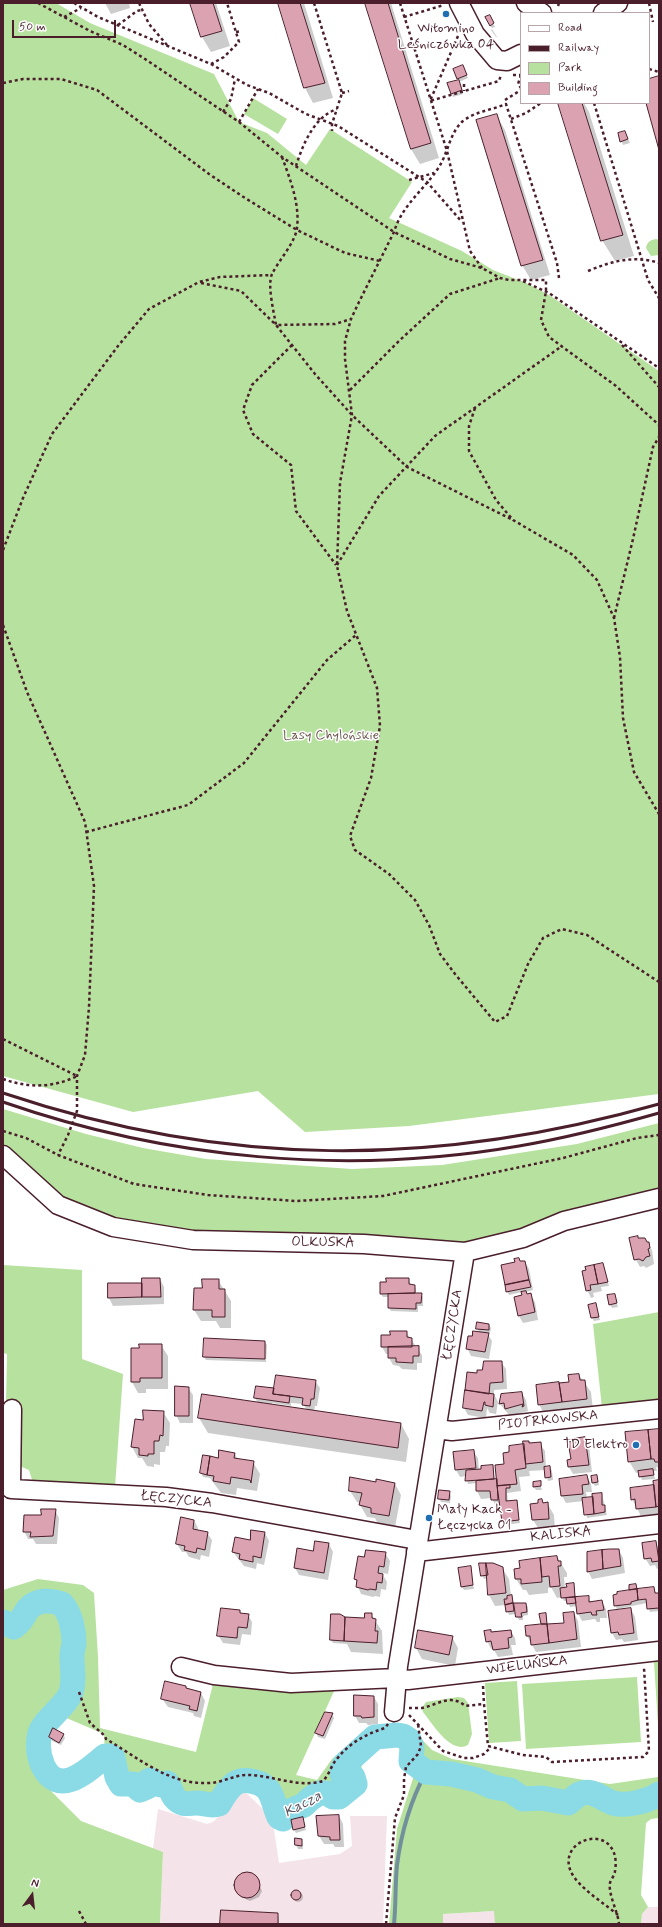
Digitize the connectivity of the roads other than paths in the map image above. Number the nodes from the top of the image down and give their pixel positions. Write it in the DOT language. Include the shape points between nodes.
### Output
graph roads {
  1 [pos="526,3"];
  2 [pos="618,3"];
  3 [pos="452,4"];
  4 [pos="553,7"];
  5 [pos="604,12"];
  6 [pos="520,54"];
  7 [pos="3,1155"];
  8 [pos="659,1198"];
  9 [pos="465,1252"];
  10 [pos="12,1409"];
  11 [pos="659,1409"];
  12 [pos="436,1429"];
  13 [pos="659,1524"];
  14 [pos="417,1546"];
  15 [pos="651,1652"];
  16 [pos="181,1666"];
  17 [pos="396,1678"];
  18 [pos="401,1712"];
  1 -- 4 [label="street"];
  2 -- 5 [label="street"];
  3 -- 6 [label="street" via="497,60 507,61"];
  7 -- 9 [label="street, OLKUSKA" via="58,1205 113,1227 193,1240 364,1244"];
  8 -- 9 [label="street, OLKUSKA" via="564,1221 523,1238"];
  9 -- 12 [label="street, ŁĘCZYCKA"];
  10 -- 14 [label="street, ŁĘCZYCKA" via="11,1489 166,1497 212,1503"];
  11 -- 12 [label="street, PIOTRKOWSKA" via="452,1431"];
  12 -- 14 [label="street, ŁĘCZYCKA"];
  13 -- 14 [label="street, KALISKA"];
  14 -- 17 [label="street, ŁĘCZYCKA"];
  15 -- 17 [label="street, WIELUŃSKA" via="408,1680"];
  16 -- 17 [label="street" via="214,1675 291,1683"];
  17 -- 18 [label="street, ŁĘCZYCKA"];
}
